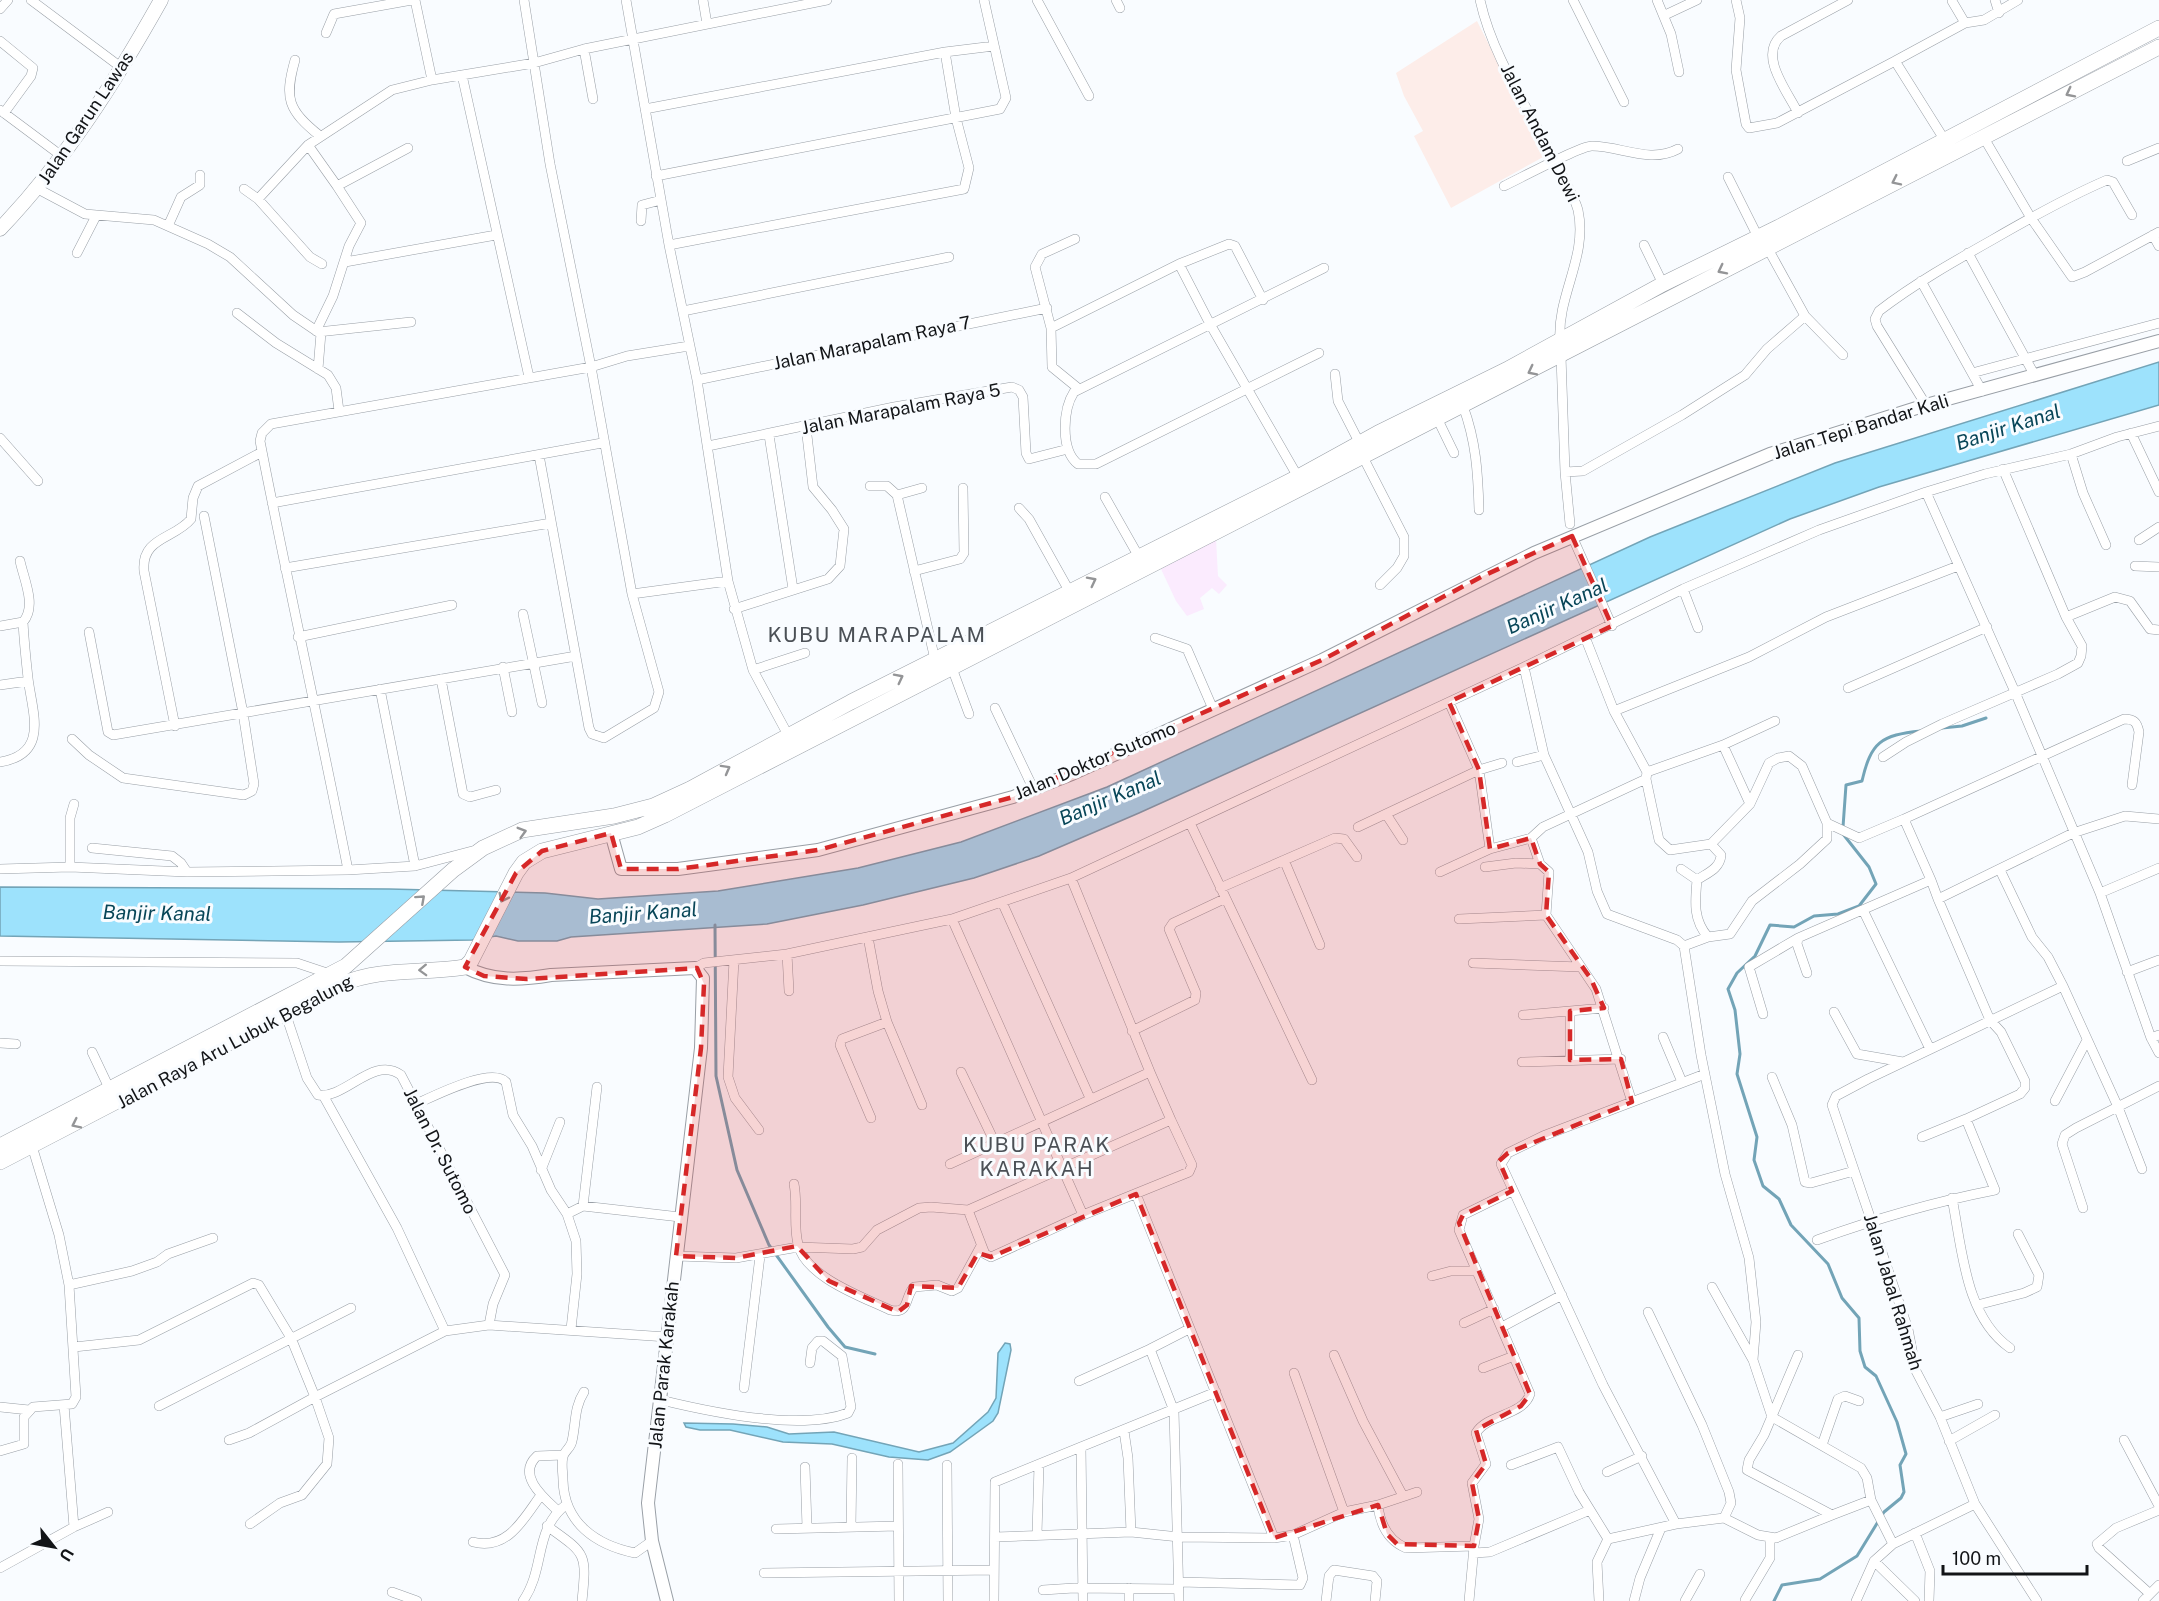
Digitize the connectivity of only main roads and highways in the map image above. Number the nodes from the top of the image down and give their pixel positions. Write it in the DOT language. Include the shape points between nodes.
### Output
graph roads {
  1 [pos="161,0"];
  2 [pos="2159,28"];
  3 [pos="2159,47"];
  4 [pos="2090,64"];
  5 [pos="2098,79"];
  6 [pos="1842,201"];
  7 [pos="0,229"];
  8 [pos="1763,242"];
  9 [pos="1649,300"];
  10 [pos="1381,439"];
  11 [pos="1361,450"];
  12 [pos="1073,598"];
  13 [pos="942,668"];
  14 [pos="693,794"];
  15 [pos="97,1105"];
  16 [pos="0,1146"];
  17 [pos="0,1162"];
  1 -- 7 [label="main road, Jalan Garun Lawas" via="63,157"];
  2 -- 4 [label="main road"];
  3 -- 5 [label="main road"];
  4 -- 5 [label="main road"];
  4 -- 6 [label="main road" via="1944,139"];
  5 -- 6 [label="main road, one-way" via="1984,138"];
  6 -- 8 [label="main road"];
  8 -- 9 [label="main road, one-way"];
  8 -- 9 [label="main road" via="1664,284"];
  9 -- 10 [label="main road" via="1560,340"];
  9 -- 10 [label="main road, one-way" via="1561,356 1437,418"];
  10 -- 11 [label="main road"];
  11 -- 12 [label="main road"];
  12 -- 11 [label="main road, one-way" via="1139,557 1298,477"];
  12 -- 13 [label="main road"];
  13 -- 14 [label="main road"];
  14 -- 13 [label="main road, one-way" via="788,735"];
  15 -- 14 [label="main road, Jalan Raya Aru Lubuk Begalung, one-way" via="110,1090 346,966 453,870 483,849 522,830 614,816"];
  14 -- 15 [label="main road, Jalan Raya Aru Lubuk Begalung, one-way" via="638,826 542,851 524,862 465,967 363,976"];
  15 -- 16 [label="main road, Jalan Raya Aru Lubuk Begalung"];
  15 -- 17 [label="main road, Jalan Raya Aru Lubuk Begalung, one-way"];
}
